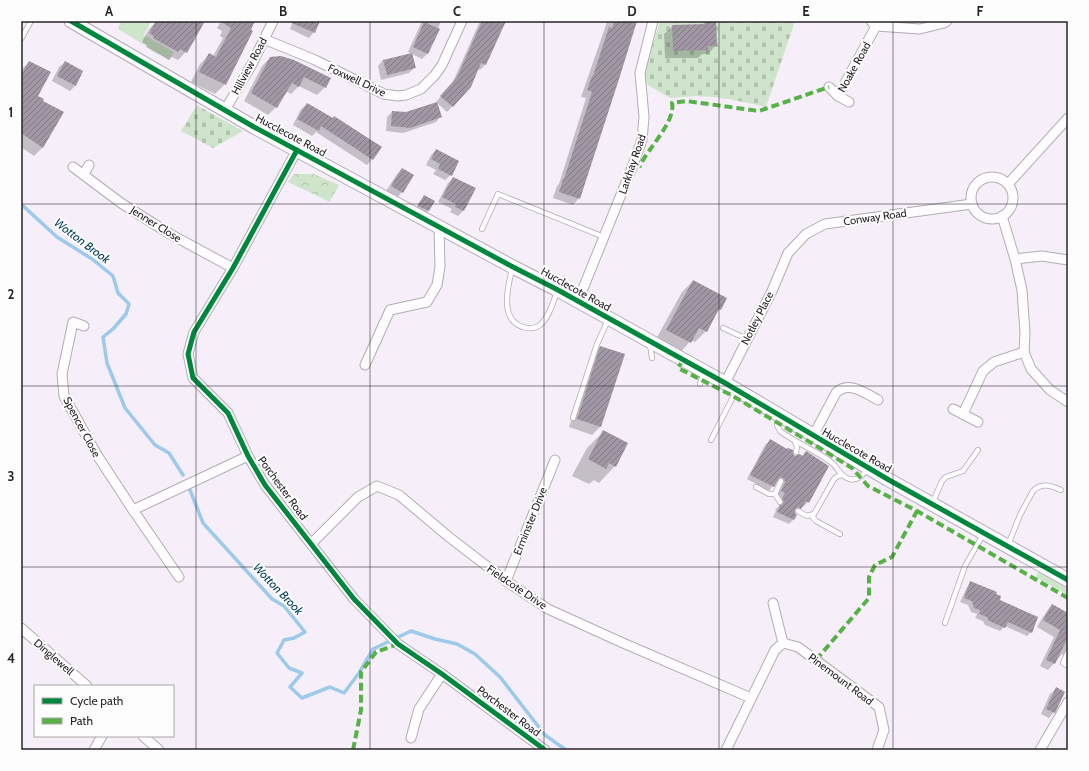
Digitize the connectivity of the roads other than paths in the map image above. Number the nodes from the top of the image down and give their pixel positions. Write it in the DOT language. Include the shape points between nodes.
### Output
graph roads {
  1 [pos="32,21"];
  2 [pos="273,21"];
  3 [pos="462,21"];
  4 [pos="653,21"];
  5 [pos="947,21"];
  6 [pos="75,22"];
  7 [pos="873,24"];
  8 [pos="21,39"];
  9 [pos="264,40"];
  10 [pos="829,87"];
  11 [pos="838,96"];
  12 [pos="849,102"];
  13 [pos="225,110"];
  14 [pos="1068,118"];
  15 [pos="297,150"];
  16 [pos="89,165"];
  17 [pos="73,167"];
  18 [pos="84,174"];
  19 [pos="1008,184"];
  20 [pos="972,204"];
  21 [pos="1002,216"];
  22 [pos="439,228"];
  23 [pos="482,229"];
  24 [pos="604,237"];
  25 [pos="788,253"];
  26 [pos="1015,259"];
  27 [pos="1068,260"];
  28 [pos="513,267"];
  29 [pos="233,268"];
  30 [pos="558,290"];
  31 [pos="578,301"];
  32 [pos="609,319"];
  33 [pos="84,326"];
  34 [pos="723,328"];
  35 [pos="747,339"];
  36 [pos="649,341"];
  37 [pos="1024,352"];
  38 [pos="652,358"];
  39 [pos="365,365"];
  40 [pos="725,383"];
  41 [pos="736,390"];
  42 [pos="878,400"];
  43 [pos="1068,402"];
  44 [pos="953,409"];
  45 [pos="778,413"];
  46 [pos="963,414"];
  47 [pos="573,418"];
  48 [pos="978,422"];
  49 [pos="814,436"];
  50 [pos="711,440"];
  51 [pos="795,441"];
  52 [pos="978,450"];
  53 [pos="796,452"];
  54 [pos="248,456"];
  55 [pos="554,460"];
  56 [pos="868,467"];
  57 [pos="842,475"];
  58 [pos="781,481"];
  59 [pos="756,488"];
  60 [pos="1061,490"];
  61 [pos="775,494"];
  62 [pos="780,502"];
  63 [pos="932,504"];
  64 [pos="133,510"];
  65 [pos="798,511"];
  66 [pos="812,516"];
  67 [pos="840,534"];
  68 [pos="984,534"];
  69 [pos="312,543"];
  70 [pos="1008,546"];
  71 [pos="179,577"];
  72 [pos="1068,580"];
  73 [pos="506,581"];
  74 [pos="773,603"];
  75 [pos="945,623"];
  76 [pos="21,628"];
  77 [pos="783,644"];
  78 [pos="1068,652"];
  79 [pos="1068,666"];
  80 [pos="442,674"];
  81 [pos="86,685"];
  82 [pos="751,698"];
  83 [pos="1068,702"];
  84 [pos="101,737"];
  85 [pos="144,737"];
  86 [pos="411,738"];
  87 [pos="94,750"];
  88 [pos="159,750"];
  89 [pos="545,750"];
  90 [pos="726,750"];
  91 [pos="877,750"];
  92 [pos="1040,750"];
  1 -- 8 [label="lane"];
  2 -- 9 [label="street, Hillview Road"];
  3 -- 9 [label="street, Foxwell Drive" via="436,75 421,89 398,96 384,94 305,55"];
  4 -- 24 [label="street, Larkhay Road" via="640,73 644,117 642,140"];
  5 -- 7 [label="street" via="920,28"];
  6 -- 13 [label="street, Hucclecote Road"];
  7 -- 11 [label="street, Noake Road"];
  9 -- 13 [label="street, Hillview Road"];
  10 -- 11 [label="street, Noake Road"];
  11 -- 12 [label="street"];
  13 -- 15 [label="street, Hucclecote Road"];
  14 -- 19 [label="street"];
  15 -- 22 [label="street, Hucclecote Road"];
  15 -- 29 [label="street, Porchester Road"];
  16 -- 18 [label="street"];
  17 -- 18 [label="street, Jenner Close"];
  18 -- 29 [label="street, Jenner Close" via="121,203 170,234"];
  19 -- 20 [label="street" via="996,177 985,178 977,183 971,194"];
  19 -- 21 [label="street" via="1013,201 1009,211"];
  20 -- 21 [label="street" via="984,217 992,219"];
  20 -- 25 [label="street, Conway Road" via="824,224 806,234"];
  21 -- 26 [label="street"];
  22 -- 28 [label="street, Hucclecote Road"];
  22 -- 39 [label="street" via="440,267 437,285 428,302 390,310"];
  23 -- 24 [label="lane" via="498,194"];
  24 -- 31 [label="street, Larkhay Road"];
  25 -- 35 [label="street, Notley Place"];
  26 -- 27 [label="street" via="1042,256"];
  26 -- 37 [label="street" via="1022,290"];
  28 -- 30 [label="street, Hucclecote Road"];
  28 -- 30 [label="lane" via="507,304 517,326 533,329 540,326"];
  29 -- 54 [label="street, Porchester Road" via="194,332 188,354 193,378 228,413"];
  30 -- 31 [label="street, Hucclecote Road"];
  31 -- 32 [label="street, Hucclecote Road"];
  32 -- 36 [label="street, Hucclecote Road"];
  32 -- 47 [label="lane" via="597,344"];
  33 -- 64 [label="street, Spencer Close" via="73,322 62,374 64,396 97,455"];
  34 -- 35 [label="lane"];
  35 -- 40 [label="street, Notley Place"];
  36 -- 38 [label="lane"];
  36 -- 40 [label="street, Hucclecote Road" via="702,378"];
  37 -- 43 [label="street" via="1031,369 1050,390"];
  37 -- 46 [label="street" via="994,362 983,370"];
  40 -- 41 [label="street, Hucclecote Road"];
  41 -- 45 [label="street, Hucclecote Road"];
  41 -- 50 [label="lane"];
  42 -- 49 [label="street" via="853,388 839,390"];
  44 -- 46 [label="street"];
  45 -- 49 [label="street, Hucclecote Road"];
  45 -- 51 [label="lane" via="776,419 780,431"];
  46 -- 48 [label="street"];
  49 -- 56 [label="street, Hucclecote Road"];
  51 -- 53 [label="lane"];
  51 -- 57 [label="lane" via="831,462"];
  52 -- 63 [label="lane" via="963,471 942,480"];
  54 -- 64 [label="street"];
  54 -- 69 [label="street, Porchester Road" via="266,485"];
  55 -- 73 [label="street, Erminster Drive"];
  56 -- 57 [label="lane" via="857,479"];
  56 -- 63 [label="street, Hucclecote Road"];
  57 -- 66 [label="lane" via="834,479"];
  58 -- 61 [label="lane"];
  59 -- 61 [label="lane"];
  60 -- 70 [label="lane" via="1045,485 1033,491"];
  61 -- 62 [label="lane"];
  63 -- 68 [label="street, Hucclecote Road"];
  64 -- 71 [label="street, Spencer Close"];
  65 -- 66 [label="lane"];
  66 -- 67 [label="lane" via="816,521"];
  68 -- 70 [label="street, Hucclecote Road"];
  68 -- 75 [label="lane" via="965,566"];
  69 -- 73 [label="street, Fieldcote Drive" via="358,497 377,486 399,495"];
  69 -- 80 [label="street, Porchester Road" via="354,599 393,640"];
  70 -- 72 [label="street, Hucclecote Road"];
  73 -- 82 [label="street, Fieldcote Drive" via="548,609"];
  74 -- 77 [label="street"];
  76 -- 81 [label="street, Dinglewell"];
  77 -- 82 [label="street" via="775,650"];
  77 -- 91 [label="street, Pinemount Road" via="798,647 878,707 884,730"];
  78 -- 79 [label="lane" via="1063,663"];
  80 -- 86 [label="street" via="419,709"];
  80 -- 89 [label="street, Porchester Road"];
  82 -- 90 [label="street"];
  83 -- 92 [label="street"];
  84 -- 87 [label="street"];
  85 -- 88 [label="street"];
}
